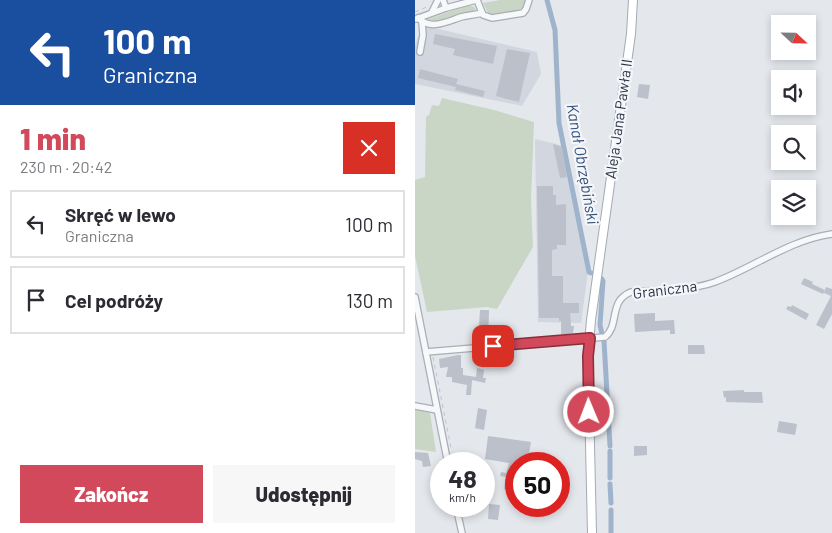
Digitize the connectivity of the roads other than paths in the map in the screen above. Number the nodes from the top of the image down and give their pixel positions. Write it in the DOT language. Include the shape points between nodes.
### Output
graph roads {
  1 [pos="438,0"];
  2 [pos="443,0"];
  3 [pos="476,0"];
  4 [pos="529,0"];
  5 [pos="633,0"];
  6 [pos="639,0"];
  7 [pos="446,8"];
  8 [pos="432,12"];
  9 [pos="482,13"];
  10 [pos="418,20"];
  11 [pos="631,34"];
  12 [pos="420,52"];
  13 [pos="832,234"];
  14 [pos="415,298"];
  15 [pos="590,338"];
  16 [pos="429,352"];
  17 [pos="415,406"];
  18 [pos="437,410"];
  19 [pos="446,452"];
  20 [pos="458,517"];
  21 [pos="462,533"];
  22 [pos="592,533"];
  1 -- 8 [label="street"];
  2 -- 7 [label="street"];
  3 -- 7 [label="street"];
  3 -- 9 [label="street"];
  4 -- 9 [label="street" via="523,13 492,18"];
  5 -- 11 [label="main road, Aleja Jana Pawła II"];
  6 -- 11 [label="main road, Aleja Jana Pawła II"];
  7 -- 8 [label="street"];
  8 -- 10 [label="street"];
  9 -- 10 [label="street" via="441,24"];
  10 -- 12 [label="street" via="423,35"];
  11 -- 15 [label="main road, Aleja Jana Pawła II"];
  13 -- 15 [label="street, Graniczna" via="792,244 705,285 626,294 617,304 607,336"];
  14 -- 16 [label="street"];
  15 -- 16 [label="street, Graniczna"];
  15 -- 22 [label="main road, Aleja Jana Pawła II"];
  16 -- 18 [label="street"];
  17 -- 18 [label="street"];
  18 -- 19 [label="street"];
  20 -- 21 [label="street"];
}
